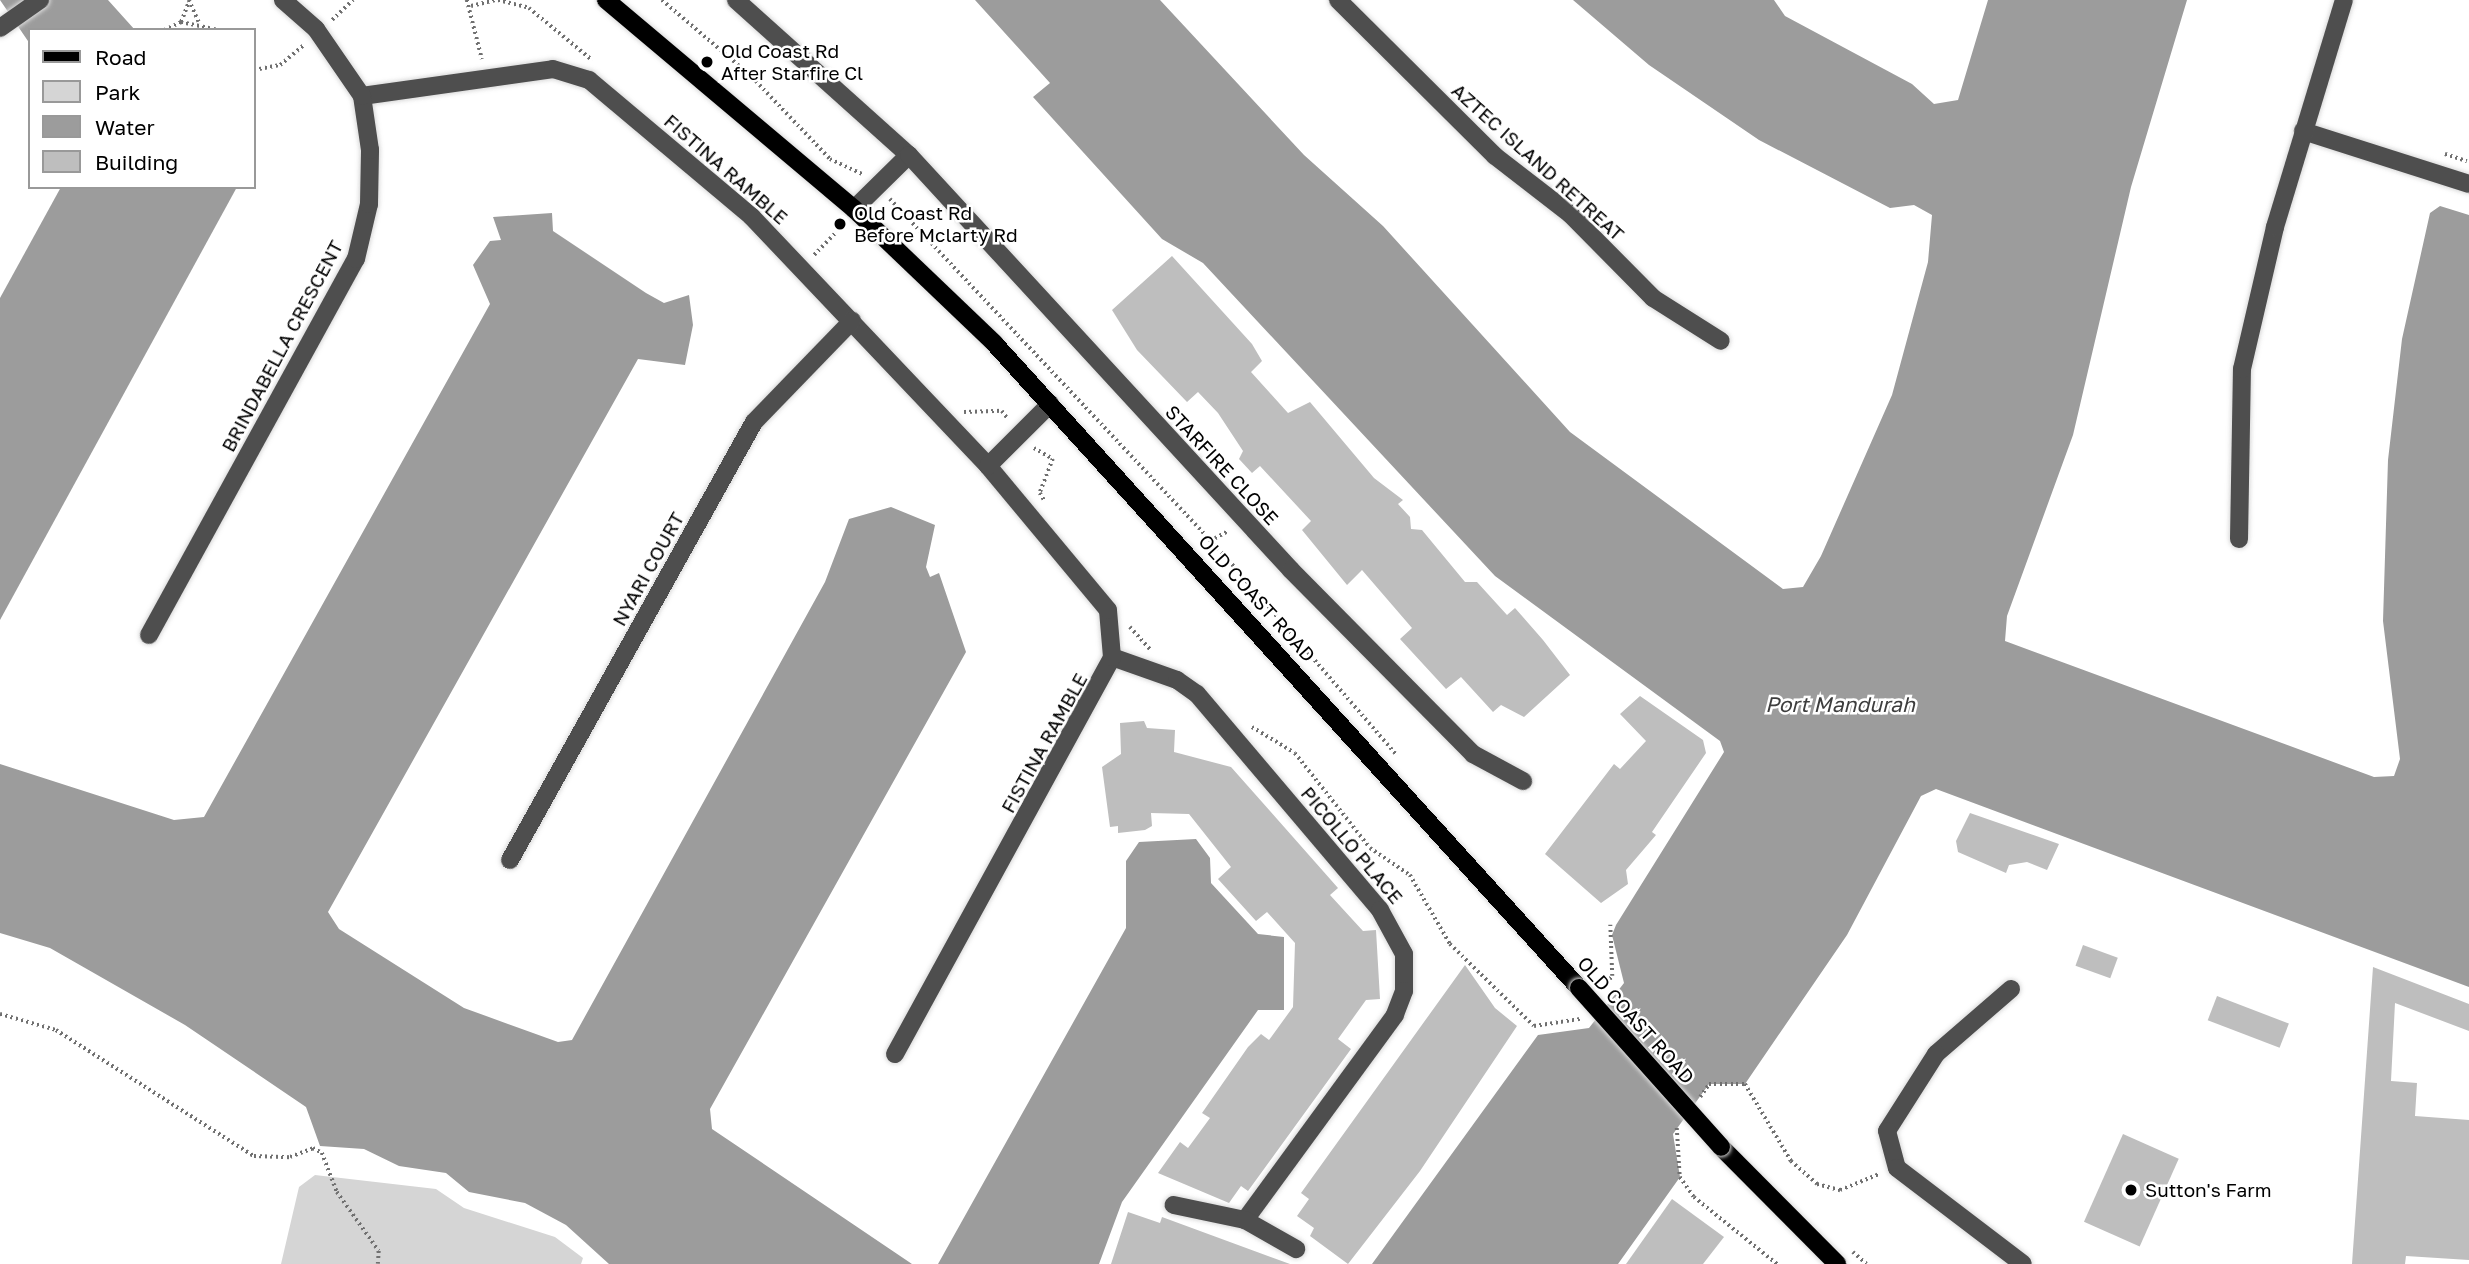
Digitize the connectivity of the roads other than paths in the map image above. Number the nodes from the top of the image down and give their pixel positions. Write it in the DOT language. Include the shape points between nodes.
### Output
graph roads {
  1 [pos="40,0"];
  2 [pos="282,0"];
  3 [pos="607,0"];
  4 [pos="736,0"];
  5 [pos="1338,0"];
  6 [pos="2344,0"];
  7 [pos="0,28"];
  8 [pos="362,96"];
  9 [pos="2303,131"];
  10 [pos="909,155"];
  11 [pos="2469,184"];
  12 [pos="854,209"];
  13 [pos="852,321"];
  14 [pos="1721,341"];
  15 [pos="1050,404"];
  16 [pos="988,466"];
  17 [pos="2239,540"];
  18 [pos="149,635"];
  19 [pos="1112,657"];
  20 [pos="1523,781"];
  21 [pos="510,860"];
  22 [pos="2011,989"];
  23 [pos="895,1054"];
  24 [pos="1174,1205"];
  25 [pos="1245,1220"];
  26 [pos="1296,1249"];
  27 [pos="1836,1264"];
  28 [pos="2023,1264"];
  1 -- 7 [label="street"];
  2 -- 8 [label="street, BRINDABELLA CRESCENT" via="316,29"];
  3 -- 12 [label="main road, OLD COAST ROAD"];
  4 -- 10 [label="street, STARFIRE CLOSE"];
  5 -- 14 [label="street, AZTEC ISLAND RETREAT" via="1495,156 1570,214 1653,298"];
  6 -- 9 [label="street"];
  8 -- 13 [label="street, FISTINA RAMBLE" via="553,69 589,80 751,216"];
  8 -- 18 [label="street, BRINDABELLA CRESCENT" via="370,150 369,204 356,259"];
  9 -- 11 [label="street" via="2441,170"];
  9 -- 17 [label="street" via="2242,369"];
  10 -- 12 [label="street"];
  10 -- 20 [label="street, STARFIRE CLOSE" via="1292,570 1473,754"];
  12 -- 15 [label="main road, OLD COAST ROAD"];
  13 -- 16 [label="street, FISTINA RAMBLE"];
  13 -- 21 [label="street, NYARI COURT" via="754,422"];
  15 -- 16 [label="street"];
  15 -- 27 [label="main road, OLD COAST ROAD, bridge" via="1721,1147"];
  16 -- 19 [label="street, FISTINA RAMBLE" via="1108,610"];
  19 -- 23 [label="street, FISTINA RAMBLE"];
  19 -- 25 [label="street, PICOLLO PLACE" via="1177,680 1197,694 1381,910 1404,954 1404,991 1395,1015"];
  22 -- 28 [label="street" via="1936,1054 1887,1131 1897,1168"];
  24 -- 25 [label="street"];
  25 -- 26 [label="street"];
}
